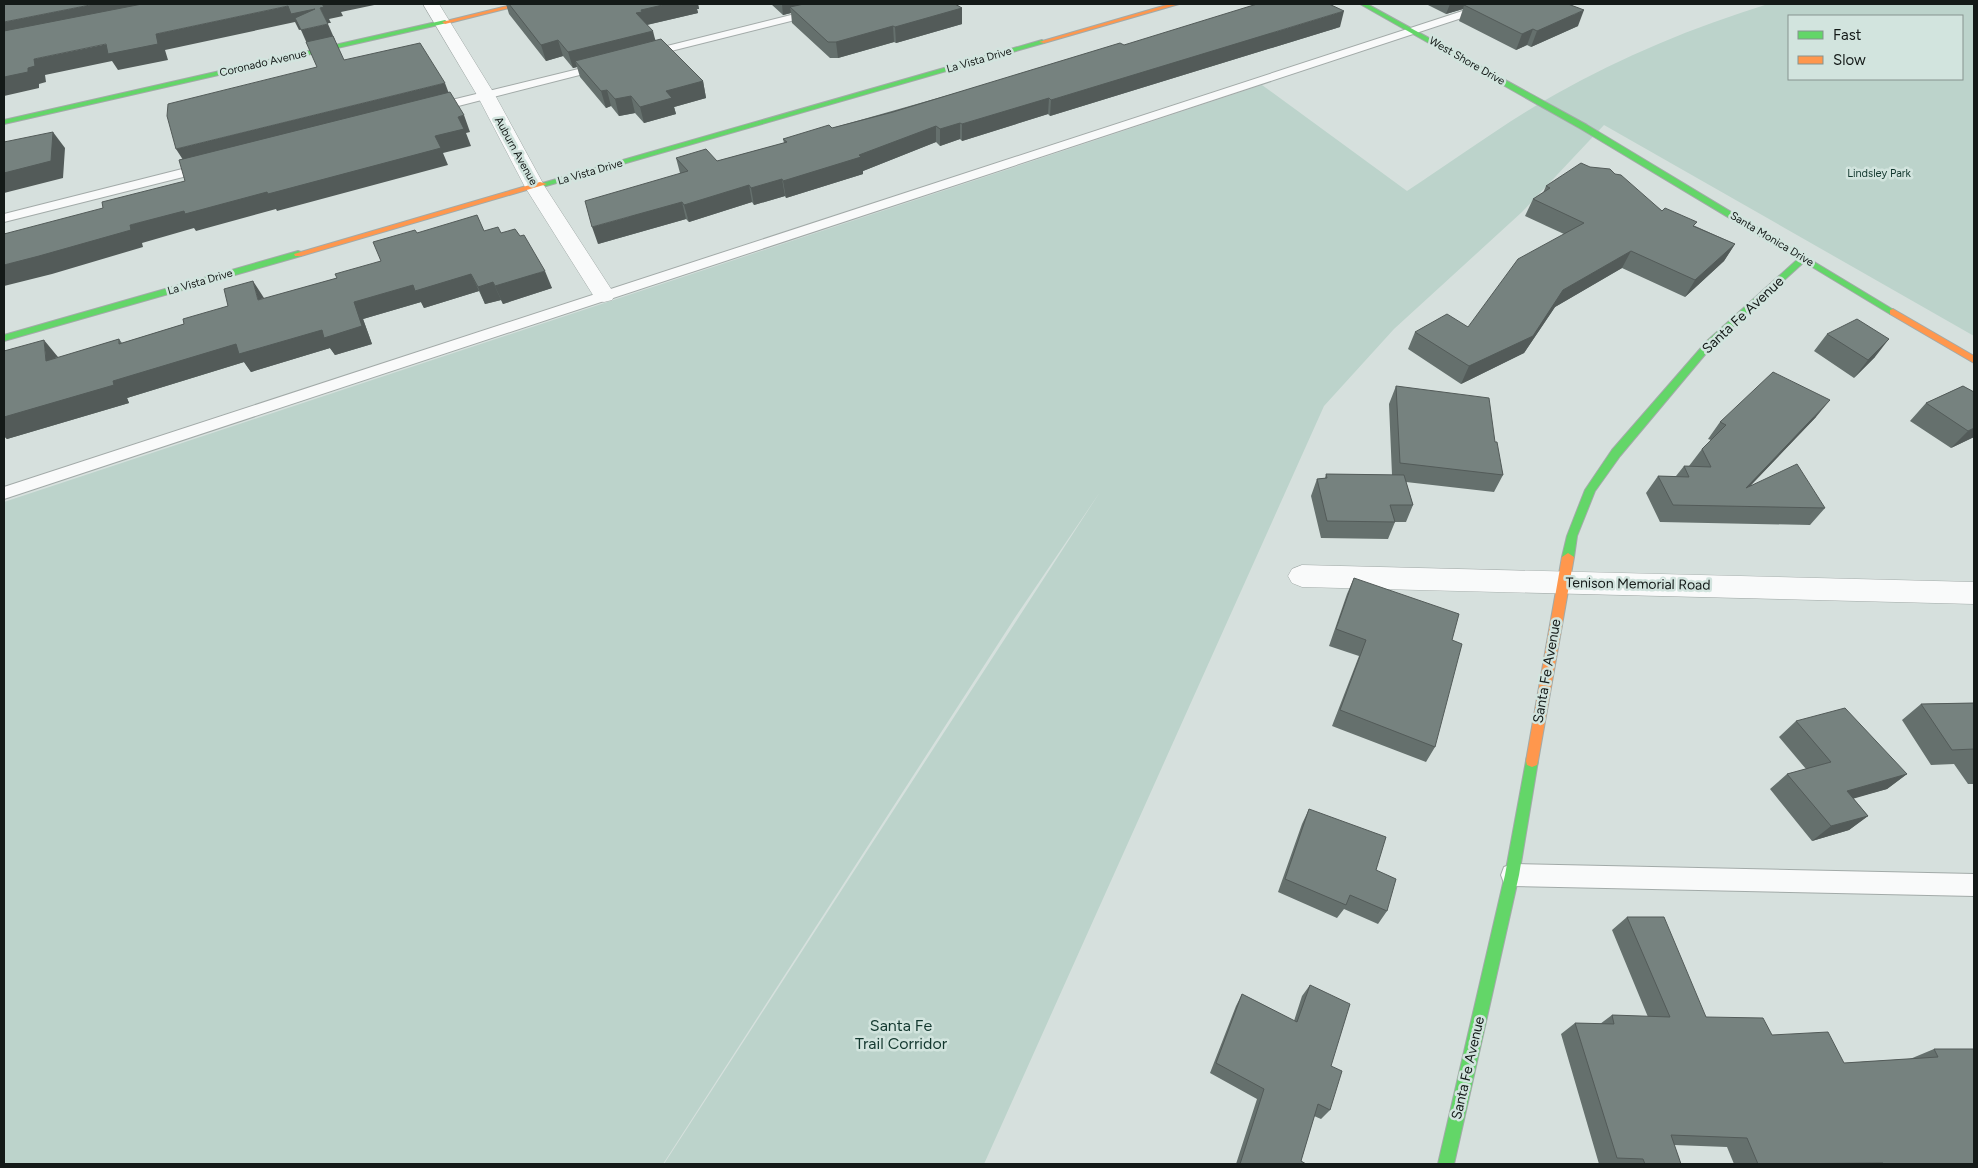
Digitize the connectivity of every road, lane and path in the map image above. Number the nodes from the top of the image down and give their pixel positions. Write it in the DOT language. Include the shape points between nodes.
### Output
graph roads {
  1 [pos="431,4"];
  2 [pos="522,4"];
  3 [pos="847,4"];
  4 [pos="1176,4"];
  5 [pos="1363,4"];
  6 [pos="1494,4"];
  7 [pos="441,22"];
  8 [pos="1412,30"];
  9 [pos="638,57"];
  10 [pos="619,62"];
  11 [pos="486,95"];
  12 [pos="418,113"];
  13 [pos="1570,120"];
  14 [pos="4,122"];
  15 [pos="216,164"];
  16 [pos="535,187"];
  17 [pos="4,218"];
  18 [pos="1804,258"];
  19 [pos="604,295"];
  20 [pos="4,338"];
  21 [pos="1974,360"];
  22 [pos="4,493"];
  23 [pos="1302,576"];
  24 [pos="1563,582"];
  25 [pos="1974,593"];
  26 [pos="1512,875"];
  27 [pos="1974,885"];
  28 [pos="1446,1164"];
  1 -- 7 [label="street, Auburn Avenue"];
  2 -- 7 [label="street, Coronado Avenue"];
  3 -- 9 [label="lane"];
  4 -- 16 [label="street, La Vista Drive"];
  5 -- 8 [label="street, West Shore Drive"];
  6 -- 8 [label="lane"];
  7 -- 11 [label="street, Auburn Avenue"];
  7 -- 14 [label="street, Coronado Avenue"];
  8 -- 13 [label="street, West Shore Drive"];
  8 -- 19 [label="lane"];
  10 -- 11 [label="lane"];
  11 -- 12 [label="lane"];
  11 -- 16 [label="street, Auburn Avenue"];
  13 -- 18 [label="street, Santa Monica Drive"];
  15 -- 17 [label="lane"];
  16 -- 19 [label="street, Auburn Avenue"];
  16 -- 20 [label="street, La Vista Drive"];
  18 -- 21 [label="street, Santa Monica Drive"];
  18 -- 24 [label="street, Santa Fe Avenue" via="1710,343 1616,453 1590,490 1572,536"];
  19 -- 22 [label="lane"];
  23 -- 24 [label="street, Tenison Memorial Road"];
  24 -- 25 [label="street, Tenison Memorial Road"];
  24 -- 26 [label="street, Santa Fe Avenue"];
  26 -- 27 [label="lane"];
  26 -- 28 [label="street, Santa Fe Avenue"];
}
